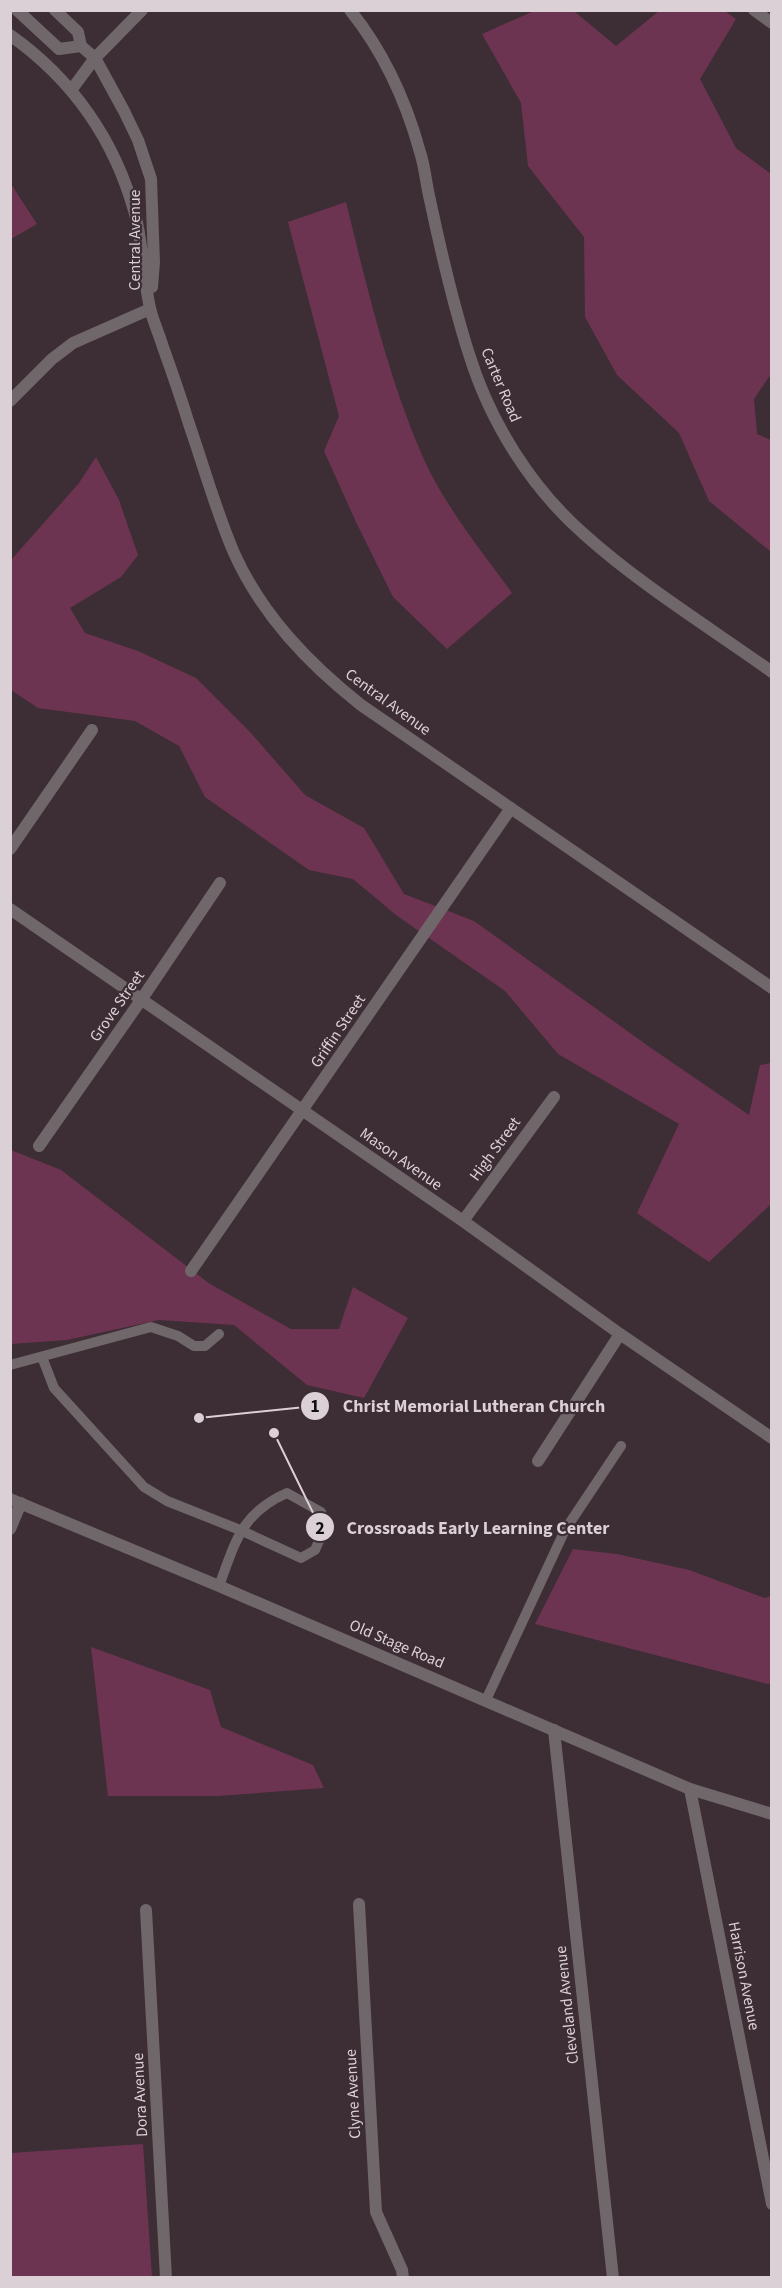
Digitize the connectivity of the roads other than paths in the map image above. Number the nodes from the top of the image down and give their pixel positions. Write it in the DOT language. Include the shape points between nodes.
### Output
graph roads {
  1 [pos="17,10"];
  2 [pos="55,10"];
  3 [pos="142,10"];
  4 [pos="350,10"];
  5 [pos="754,10"];
  6 [pos="771,23"];
  7 [pos="10,35"];
  8 [pos="81,46"];
  9 [pos="95,58"];
  10 [pos="72,89"];
  11 [pos="150,309"];
  12 [pos="10,401"];
  13 [pos="771,672"];
  14 [pos="92,730"];
  15 [pos="511,808"];
  16 [pos="10,849"];
  17 [pos="220,883"];
  18 [pos="10,909"];
  19 [pos="771,988"];
  20 [pos="141,1000"];
  21 [pos="554,1097"];
  22 [pos="303,1111"];
  23 [pos="39,1146"];
  24 [pos="463,1221"];
  25 [pos="191,1271"];
  26 [pos="620,1334"];
  27 [pos="219,1335"];
  28 [pos="42,1357"];
  29 [pos="10,1365"];
  30 [pos="771,1438"];
  31 [pos="621,1446"];
  32 [pos="538,1461"];
  33 [pos="16,1501"];
  34 [pos="10,1529"];
  35 [pos="240,1530"];
  36 [pos="219,1586"];
  37 [pos="486,1700"];
  38 [pos="554,1730"];
  39 [pos="690,1789"];
  40 [pos="771,1814"];
  41 [pos="359,1904"];
  42 [pos="146,1910"];
  43 [pos="771,2204"];
  44 [pos="166,2277"];
  45 [pos="403,2277"];
  46 [pos="613,2277"];
  1 -- 8 [label="street" via="59,49"];
  2 -- 8 [label="street, Central Avenue" via="78,32"];
  3 -- 9 [label="street"];
  4 -- 13 [label="street, Carter Road" via="394,80 409,116 469,354 484,395 526,470 584,535"];
  5 -- 6 [label="street"];
  7 -- 10 [label="street, Central Avenue"];
  8 -- 9 [label="street, Central Avenue"];
  9 -- 10 [label="street"];
  9 -- 11 [label="street, Central Avenue" via="129,121 151,179 154,262"];
  10 -- 11 [label="street, Central Avenue" via="112,150 135,214"];
  11 -- 12 [label="street" via="73,343"];
  11 -- 15 [label="street, Central Avenue" via="220,518 253,590 276,622 301,653 361,705"];
  14 -- 16 [label="street"];
  15 -- 19 [label="street, Central Avenue"];
  15 -- 22 [label="street, Griffin Street"];
  17 -- 20 [label="street, Grove Street"];
  18 -- 20 [label="street, Mason Avenue"];
  20 -- 22 [label="street, Mason Avenue"];
  20 -- 23 [label="street, Grove Street"];
  21 -- 24 [label="street, High Street"];
  22 -- 24 [label="street, Mason Avenue"];
  22 -- 25 [label="street, Griffin Street"];
  24 -- 26 [label="street, Mason Avenue"];
  26 -- 30 [label="street, Mason Avenue"];
  26 -- 32 [label="street"];
  27 -- 28 [label="lane" via="205,1346 194,1346 151,1327"];
  28 -- 29 [label="lane"];
  28 -- 35 [label="lane" via="54,1388 144,1487 167,1501"];
  31 -- 37 [label="lane" via="565,1530"];
  33 -- 34 [label="street"];
  33 -- 36 [label="street, Old Stage Road"];
  35 -- 35 [label="lane" via="301,1558 315,1550 326,1525 321,1512 287,1493 268,1501"];
  35 -- 36 [label="lane"];
  36 -- 37 [label="street, Old Stage Road"];
  37 -- 38 [label="street, Old Stage Road"];
  38 -- 39 [label="street, Old Stage Road"];
  38 -- 46 [label="street, Cleveland Avenue"];
  39 -- 40 [label="street, Old Stage Road"];
  39 -- 43 [label="street, Harrison Avenue"];
  41 -- 45 [label="street, Clyne Avenue" via="376,2212"];
  42 -- 44 [label="street, Dora Avenue"];
}
